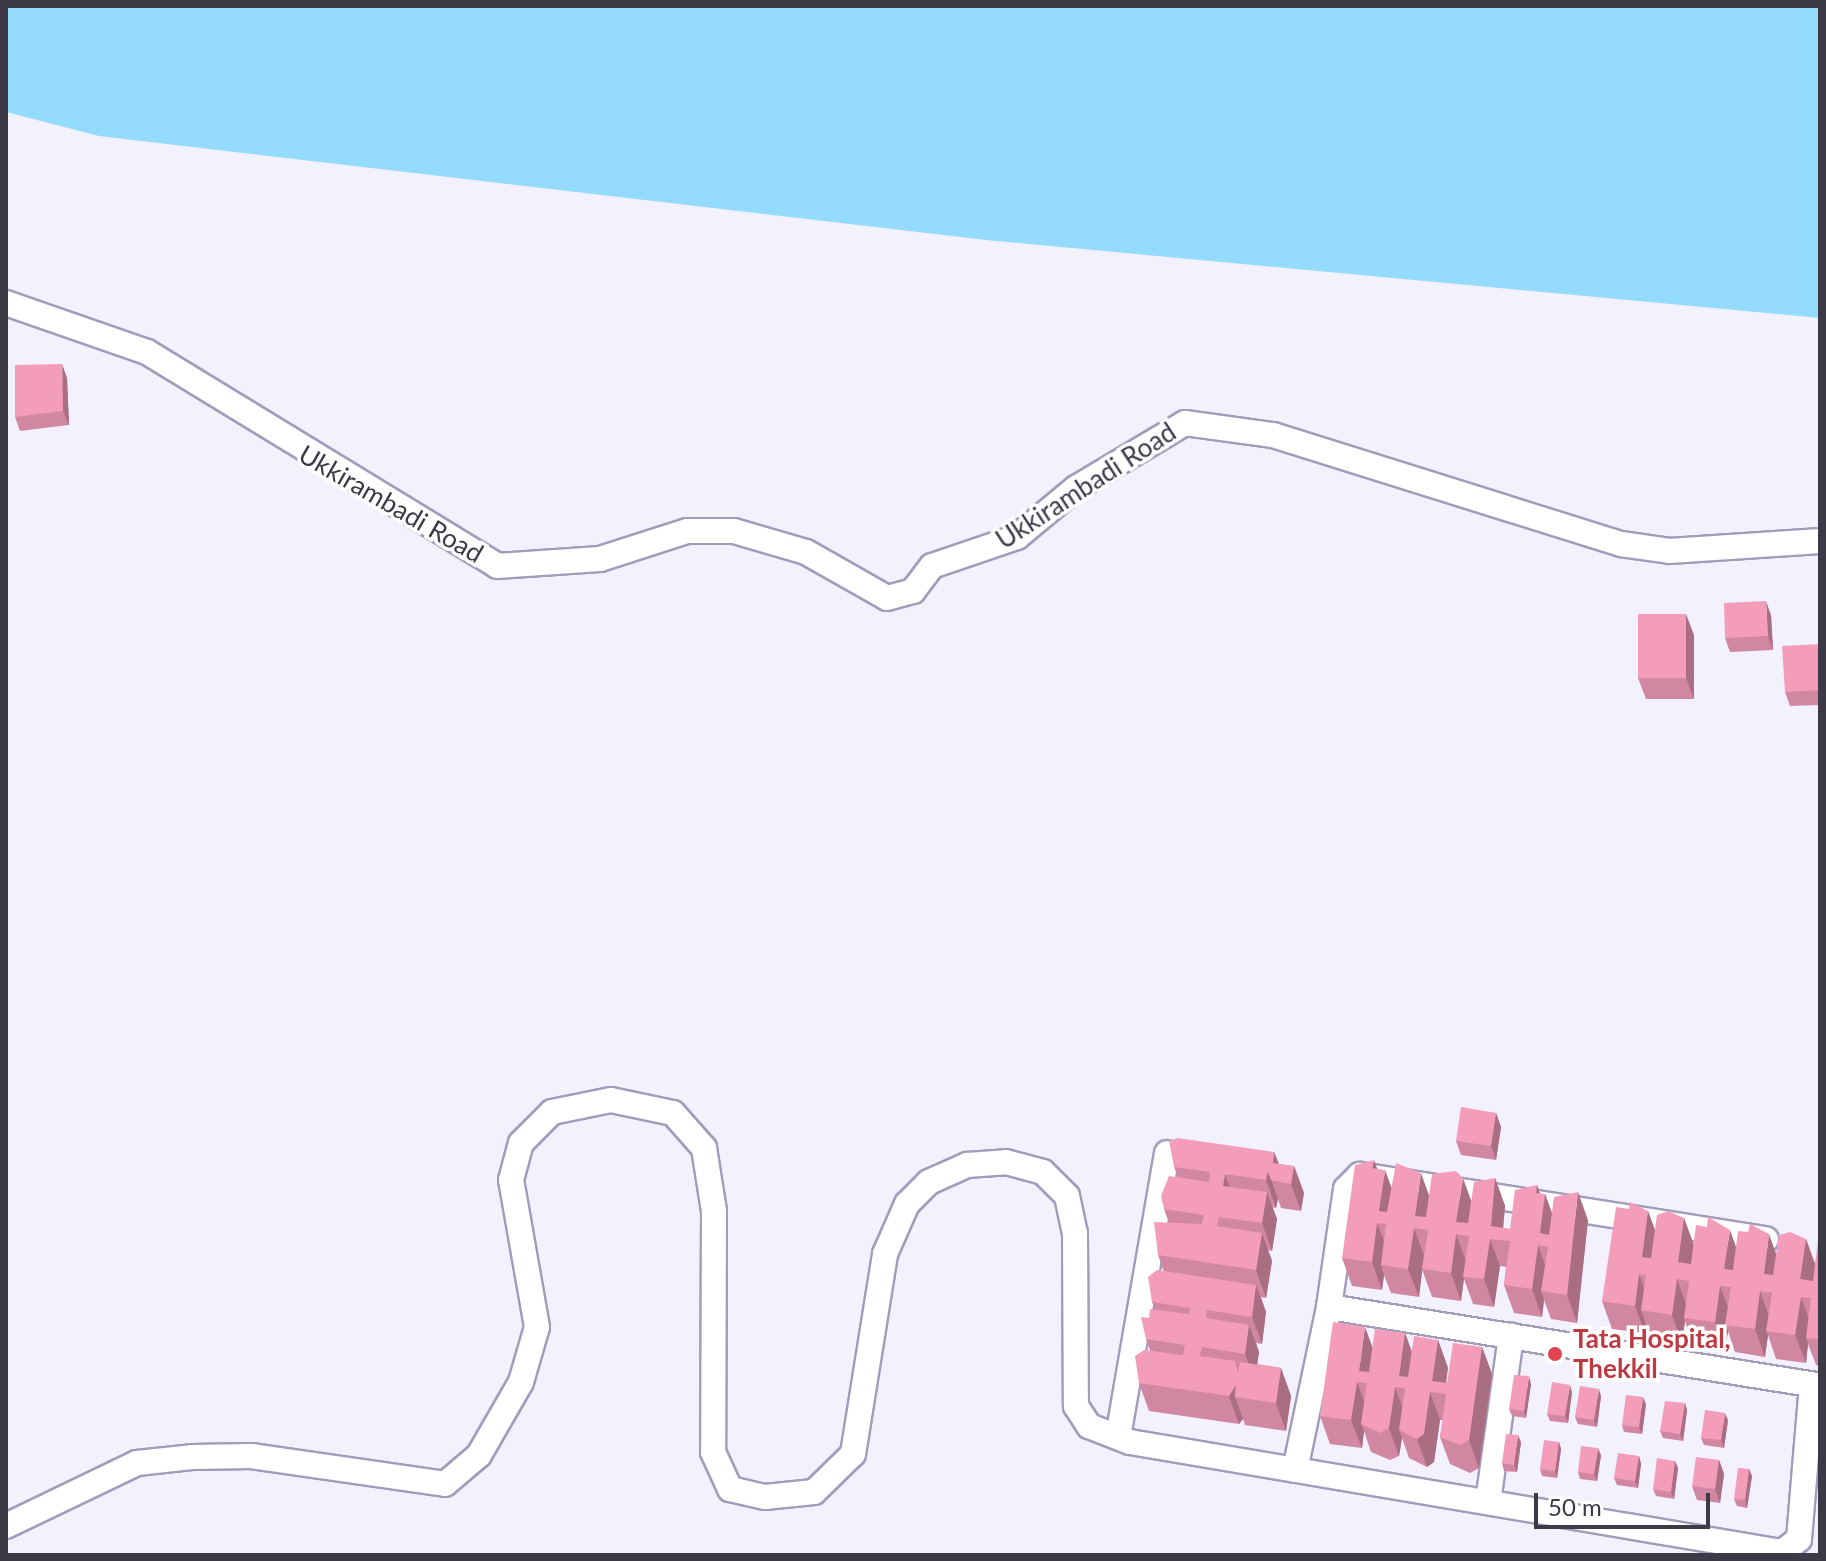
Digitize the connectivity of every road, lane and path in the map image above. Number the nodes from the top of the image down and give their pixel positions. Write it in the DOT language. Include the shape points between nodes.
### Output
graph roads {
  1 [pos="6,303"];
  2 [pos="1820,541"];
  3 [pos="1167,1153"];
  4 [pos="1766,1239"];
  5 [pos="1329,1307"];
  6 [pos="1511,1336"];
  7 [pos="1816,1385"];
  8 [pos="1118,1437"];
  9 [pos="1295,1470"];
  10 [pos="1488,1502"];
  11 [pos="6,1526"];
  1 -- 2 [label="street, Ukkirambadi Road" via="147,352 497,566 600,559 687,531 734,531 806,552 887,598 913,591 932,566 1017,537 1076,488 1185,423 1273,435 1621,544 1670,551"];
  3 -- 8 [label="street"];
  4 -- 5 [label="street" via="1360,1175 1346,1189"];
  5 -- 6 [label="street"];
  5 -- 9 [label="street"];
  6 -- 7 [label="street"];
  6 -- 10 [label="street"];
  7 -- 10 [label="street" via="1799,1539 1782,1552"];
  8 -- 9 [label="street"];
  8 -- 11 [label="street" via="1089,1426 1076,1406 1075,1233 1067,1196 1043,1172 1006,1162 967,1165 929,1182 907,1204 885,1254 853,1454 814,1492 765,1497 730,1489 713,1452 714,1211 704,1148 673,1113 611,1100 552,1112 521,1143 511,1180 537,1327 521,1382 479,1455 445,1484 251,1456 192,1457 137,1463"];
  9 -- 10 [label="street"];
}
